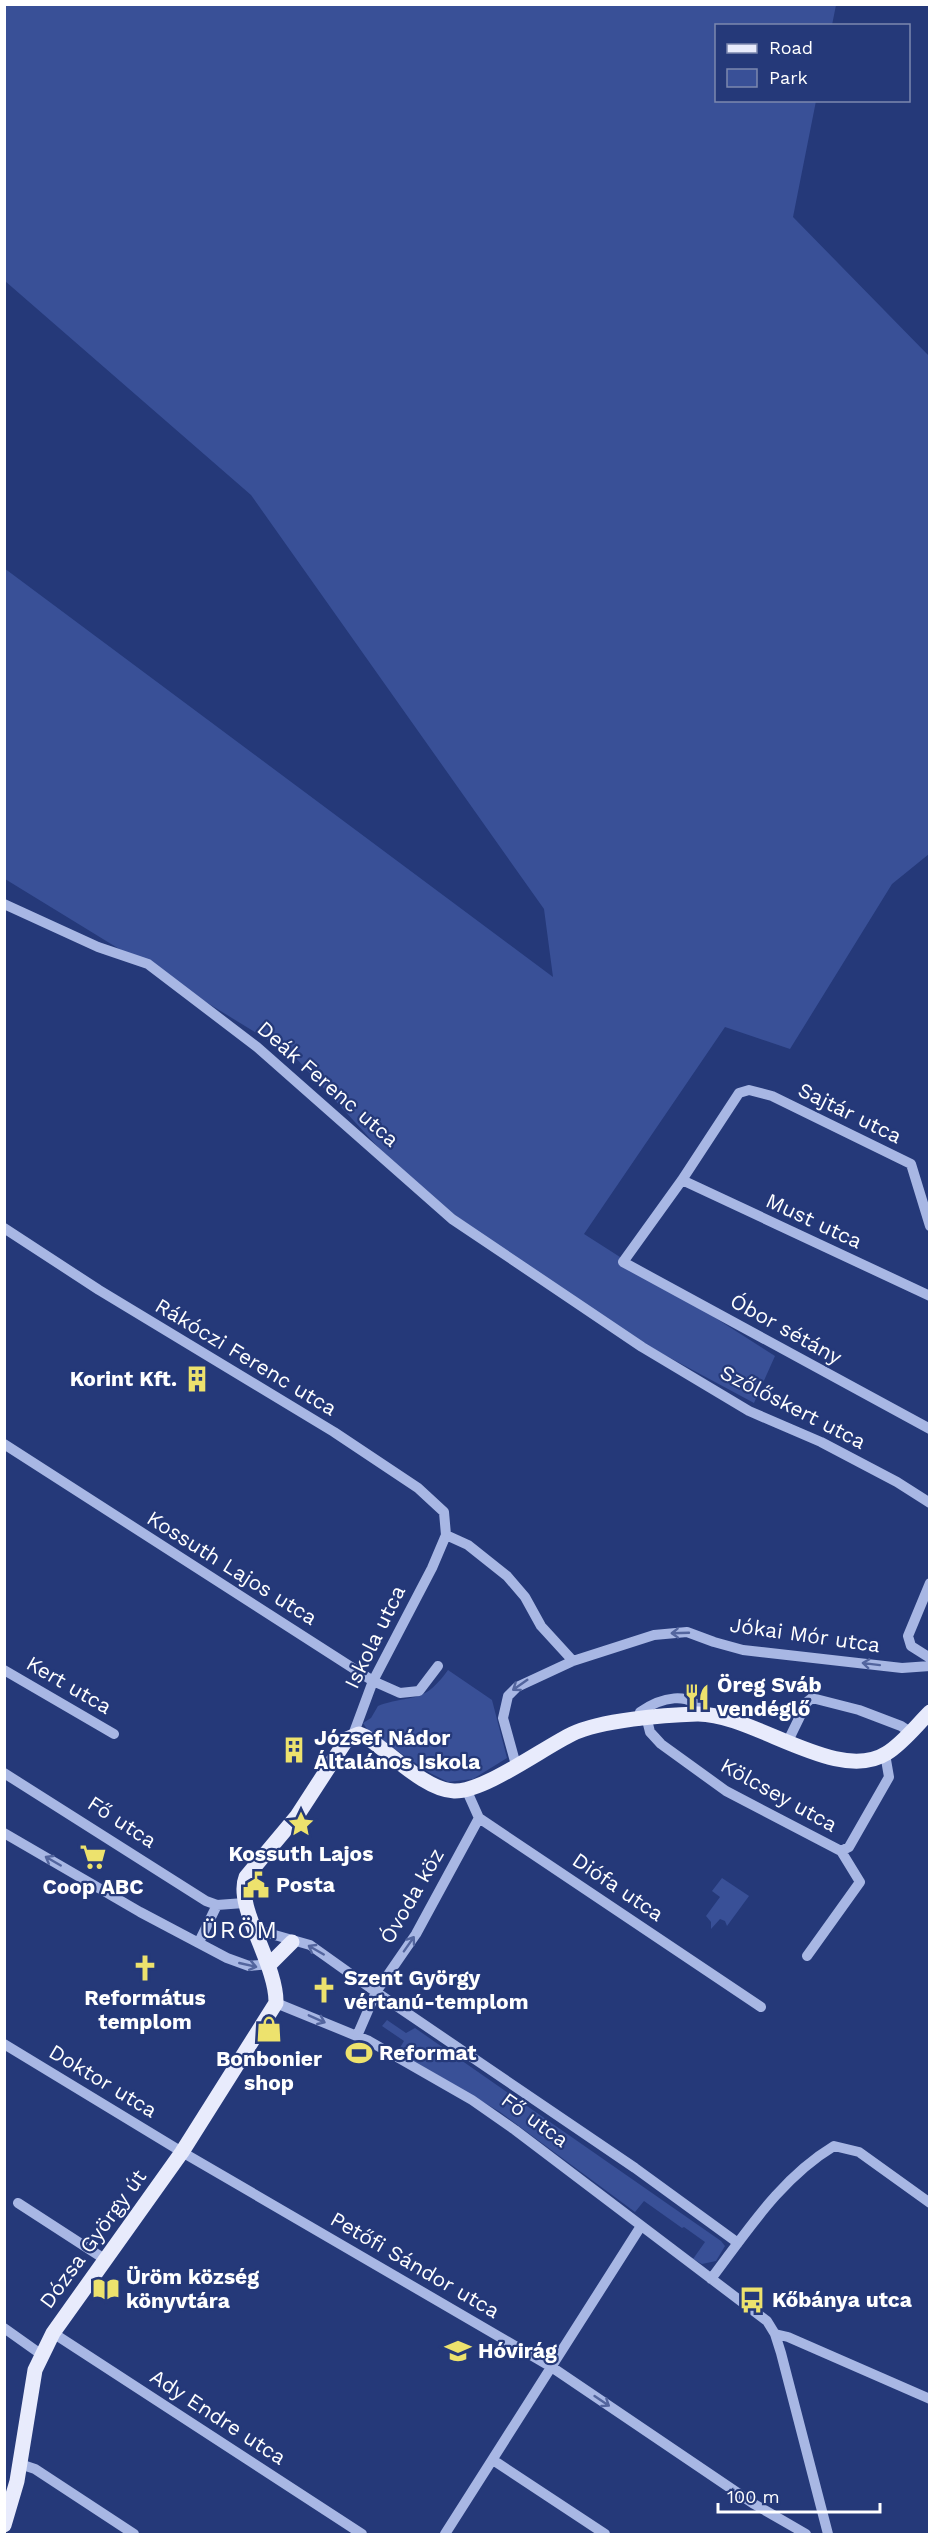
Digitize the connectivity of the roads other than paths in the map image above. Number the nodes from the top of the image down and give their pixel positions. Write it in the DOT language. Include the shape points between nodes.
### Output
graph roads {
  1 [pos="4,904"];
  2 [pos="682,1180"];
  3 [pos="930,1226"];
  4 [pos="4,1228"];
  5 [pos="930,1296"];
  6 [pos="609,1325"];
  7 [pos="930,1429"];
  8 [pos="4,1444"];
  9 [pos="930,1503"];
  10 [pos="446,1535"];
  11 [pos="930,1583"];
  12 [pos="930,1658"];
  13 [pos="573,1661"];
  14 [pos="438,1666"];
  15 [pos="930,1666"];
  16 [pos="4,1670"];
  17 [pos="373,1681"];
  18 [pos="930,1712"];
  19 [pos="643,1720"];
  20 [pos="910,1732"];
  21 [pos="114,1734"];
  22 [pos="353,1735"];
  23 [pos="788,1741"];
  24 [pos="885,1754"];
  25 [pos="516,1765"];
  26 [pos="4,1773"];
  27 [pos="466,1789"];
  28 [pos="479,1818"];
  29 [pos="4,1833"];
  30 [pos="841,1851"];
  31 [pos="244,1903"];
  32 [pos="217,1905"];
  33 [pos="257,1930"];
  34 [pos="292,1941"];
  35 [pos="199,1942"];
  36 [pos="807,1956"];
  37 [pos="270,1964"];
  38 [pos="376,1992"];
  39 [pos="276,2003"];
  40 [pos="761,2007"];
  41 [pos="357,2036"];
  42 [pos="4,2044"];
  43 [pos="182,2152"];
  44 [pos="18,2203"];
  45 [pos="930,2203"];
  46 [pos="641,2226"];
  47 [pos="738,2243"];
  48 [pos="106,2260"];
  49 [pos="711,2279"];
  50 [pos="4,2328"];
  51 [pos="53,2333"];
  52 [pos="776,2334"];
  53 [pos="42,2355"];
  54 [pos="553,2368"];
  55 [pos="930,2399"];
  56 [pos="494,2460"];
  57 [pos="20,2464"];
  58 [pos="4,2525"];
  59 [pos="134,2535"];
  60 [pos="362,2535"];
  61 [pos="445,2535"];
  62 [pos="605,2535"];
  63 [pos="806,2535"];
  64 [pos="828,2535"];
  1 -- 6 [label="street, Deák Ferenc utca" via="98,947 148,964 257,1047 440,1210"];
  2 -- 3 [label="street, Sajtár utca" via="739,1093 749,1090 772,1096 911,1164"];
  2 -- 5 [label="street, Must utca"];
  2 -- 7 [label="street, Óbor sétány" via="623,1262"];
  4 -- 10 [label="street, Rákóczi Ferenc utca" via="418,1488 444,1512"];
  6 -- 9 [label="street, Szőlőskert utca" via="749,1412 821,1442"];
  8 -- 17 [label="street, Kossuth Lajos utca"];
  10 -- 13 [label="street" via="468,1545 507,1576 525,1597 541,1626"];
  10 -- 17 [label="street, Iskola utca"];
  11 -- 12 [label="street" via="908,1636 911,1646"];
  15 -- 13 [label="street, Jókai Mór utca, one-way" via="902,1668 743,1650 687,1632 654,1635"];
  13 -- 25 [label="street, Jókai Mór utca, one-way" via="523,1682 508,1696 503,1718"];
  14 -- 17 [label="street, Kossuth Lajos utca" via="419,1691 400,1693"];
  16 -- 21 [label="street, Kert utca"];
  17 -- 22 [label="street, Iskola utca"];
  18 -- 20 [label="main road"];
  19 -- 23 [label="main road" via="704,1714 737,1721"];
  19 -- 25 [label="main road" via="593,1726"];
  19 -- 30 [label="street, Kölcsey utca" via="661,1744 726,1791"];
  20 -- 23 [label="street" via="859,1710 812,1698"];
  20 -- 24 [label="main road"];
  22 -- 27 [label="main road" via="373,1742 435,1786"];
  22 -- 31 [label="main road, Iskola utca" via="282,1836 246,1877 242,1887"];
  23 -- 24 [label="main road" via="852,1761"];
  24 -- 30 [label="street, Kölcsey utca" via="889,1777 849,1847"];
  25 -- 27 [label="main road"];
  26 -- 32 [label="street, Fő utca"];
  27 -- 28 [label="street"];
  38 -- 28 [label="street, Óvoda köz, one-way" via="416,1934"];
  28 -- 40 [label="street, Diófa utca"];
  35 -- 29 [label="street, one-way"];
  30 -- 36 [label="street" via="860,1882"];
  31 -- 32 [label="street"];
  31 -- 33 [label="main road"];
  32 -- 35 [label="street"];
  33 -- 34 [label="street, Fő utca"];
  33 -- 37 [label="main road"];
  34 -- 37 [label="main road"];
  38 -- 34 [label="street, Fő utca, one-way" via="310,1945"];
  35 -- 37 [label="street, one-way" via="249,1966"];
  37 -- 39 [label="main road"];
  38 -- 41 [label="street, Óvoda köz"];
  38 -- 47 [label="street, Fő utca"];
  39 -- 41 [label="street, Fő utca, one-way"];
  39 -- 43 [label="main road, Dózsa György út"];
  41 -- 46 [label="street, Fő utca" via="498,2118"];
  42 -- 43 [label="street, Doktor utca"];
  43 -- 48 [label="main road, Dózsa György út"];
  43 -- 54 [label="street, Petőfi Sándor utca"];
  44 -- 48 [label="street"];
  45 -- 47 [label="street" via="858,2152 834,2146 814,2158 768,2202"];
  46 -- 49 [label="street, Fő utca"];
  46 -- 54 [label="street"];
  47 -- 49 [label="street"];
  48 -- 51 [label="main road, Dózsa György út"];
  49 -- 52 [label="street, Fő utca" via="754,2310"];
  50 -- 53 [label="street"];
  51 -- 53 [label="main road, Dózsa György út"];
  51 -- 60 [label="street, Ady Endre utca"];
  52 -- 55 [label="street"];
  52 -- 64 [label="street"];
  53 -- 57 [label="main road, Dózsa György út" via="28,2405"];
  54 -- 56 [label="street"];
  54 -- 63 [label="street, Petőfi Sándor utca, one-way"];
  56 -- 61 [label="street"];
  56 -- 62 [label="street"];
  57 -- 58 [label="main road, Dózsa György út"];
  57 -- 59 [label="street" via="35,2469"];
}
